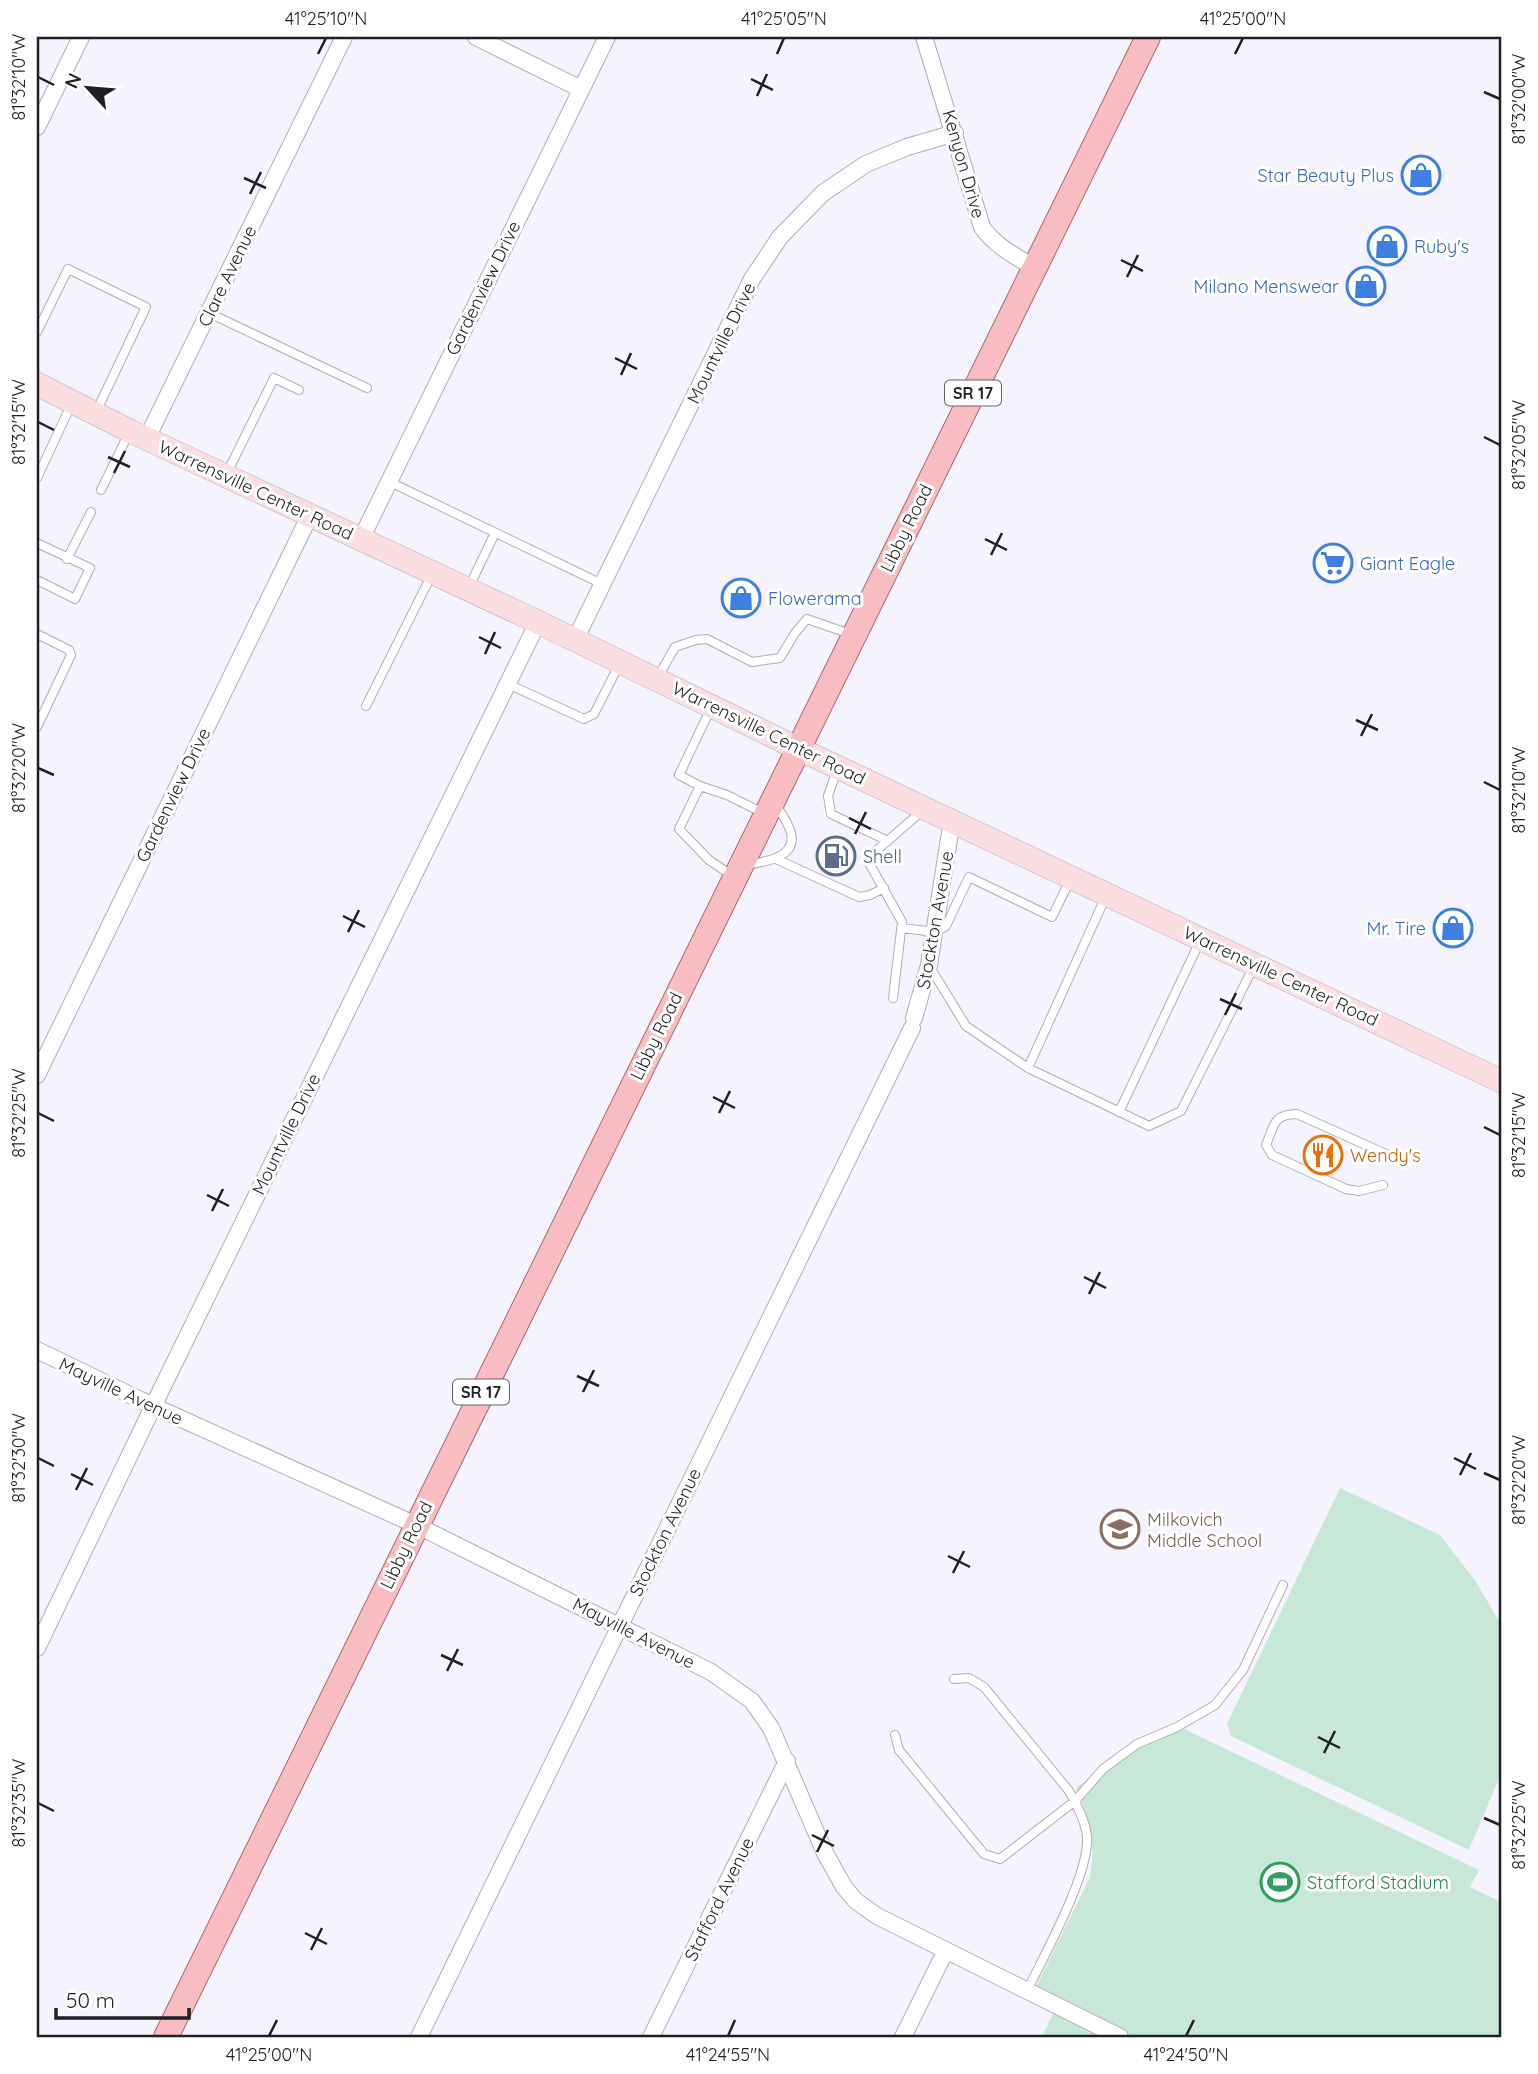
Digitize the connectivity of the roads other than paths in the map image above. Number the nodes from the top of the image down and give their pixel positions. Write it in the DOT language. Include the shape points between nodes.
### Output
graph roads {
  1 [pos="81,37"];
  2 [pos="344,37"];
  3 [pos="476,37"];
  4 [pos="607,37"];
  5 [pos="924,37"];
  6 [pos="1148,37"];
  7 [pos="581,89"];
  8 [pos="37,127"];
  9 [pos="955,133"];
  10 [pos="1035,268"];
  11 [pos="209,313"];
  12 [pos="37,332"];
  13 [pos="37,384"];
  14 [pos="367,388"];
  15 [pos="299,390"];
  16 [pos="72,402"];
  17 [pos="96,414"];
  18 [pos="139,435"];
  19 [pos="226,475"];
  20 [pos="37,478"];
  21 [pos="388,481"];
  22 [pos="101,491"];
  23 [pos="90,512"];
  24 [pos="310,515"];
  25 [pos="495,533"];
  26 [pos="360,539"];
  27 [pos="37,543"];
  28 [pos="67,559"];
  29 [pos="432,573"];
  30 [pos="37,580"];
  31 [pos="602,584"];
  32 [pos="468,589"];
  33 [pos="538,622"];
  34 [pos="37,634"];
  35 [pos="853,635"];
  36 [pos="575,640"];
  37 [pos="620,662"];
  38 [pos="657,680"];
  39 [pos="508,684"];
  40 [pos="366,706"];
  41 [pos="712,706"];
  42 [pos="37,727"];
  43 [pos="797,748"];
  44 [pos="838,767"];
  45 [pos="700,786"];
  46 [pos="769,806"];
  47 [pos="925,807"];
  48 [pos="952,820"];
  49 [pos="888,841"];
  50 [pos="776,859"];
  51 [pos="736,871"];
  52 [pos="1071,876"];
  53 [pos="884,888"];
  54 [pos="1107,893"];
  55 [pos="902,928"];
  56 [pos="935,932"];
  57 [pos="1201,938"];
  58 [pos="1255,964"];
  59 [pos="929,965"];
  60 [pos="893,998"];
  61 [pos="1028,1068"];
  62 [pos="37,1074"];
  63 [pos="1501,1081"];
  64 [pos="1119,1111"];
  65 [pos="1397,1159"];
  66 [pos="1383,1185"];
  67 [pos="37,1350"];
  68 [pos="153,1406"];
  69 [pos="416,1525"];
  70 [pos="1283,1585"];
  71 [pos="620,1625"];
  72 [pos="37,1648"];
  73 [pos="954,1679"];
  74 [pos="895,1735"];
  75 [pos="787,1761"];
  76 [pos="1075,1801"];
  77 [pos="946,1950"];
  78 [pos="1027,1991"];
  79 [pos="166,2037"];
  80 [pos="419,2037"];
  81 [pos="651,2037"];
  82 [pos="903,2037"];
  83 [pos="1120,2037"];
  1 -- 8 [label="street"];
  2 -- 11 [label="street, Clare Avenue"];
  3 -- 7 [label="street"];
  4 -- 7 [label="street, Gardenview Drive"];
  5 -- 9 [label="street, Kenyon Drive"];
  6 -- 10 [label="main road, Libby Road / SR 17"];
  7 -- 21 [label="street, Gardenview Drive"];
  9 -- 10 [label="street, Kenyon Drive" via="982,227 1003,249"];
  9 -- 31 [label="street, Mountville Drive" via="866,164 823,192 780,237 752,279"];
  10 -- 35 [label="main road, Libby Road / SR 17"];
  11 -- 14 [label="lane"];
  11 -- 18 [label="street, Clare Avenue"];
  12 -- 17 [label="lane" via="68,269 145,307"];
  13 -- 16 [label="main road, Warrensville Center Road"];
  15 -- 19 [label="lane" via="274,378"];
  16 -- 17 [label="main road, Warrensville Center Road"];
  16 -- 20 [label="lane"];
  17 -- 18 [label="main road, Warrensville Center Road"];
  18 -- 19 [label="main road, Warrensville Center Road"];
  18 -- 22 [label="lane"];
  19 -- 24 [label="main road, Warrensville Center Road"];
  21 -- 25 [label="lane"];
  21 -- 26 [label="street, Gardenview Drive"];
  23 -- 28 [label="lane"];
  24 -- 26 [label="main road, Warrensville Center Road"];
  24 -- 62 [label="street, Gardenview Drive"];
  25 -- 31 [label="lane"];
  25 -- 32 [label="lane"];
  26 -- 29 [label="main road, Warrensville Center Road"];
  27 -- 28 [label="lane"];
  28 -- 30 [label="lane" via="90,568 75,598"];
  29 -- 32 [label="main road, Warrensville Center Road"];
  29 -- 40 [label="lane"];
  31 -- 36 [label="street, Mountville Drive"];
  32 -- 33 [label="main road, Warrensville Center Road"];
  33 -- 36 [label="main road, Warrensville Center Road"];
  33 -- 39 [label="street, Mountville Drive"];
  34 -- 42 [label="lane" via="71,655"];
  35 -- 38 [label="lane" via="807,619 780,658 752,662 707,639 687,641 675,647"];
  35 -- 43 [label="main road, Libby Road / SR 17"];
  36 -- 37 [label="main road, Warrensville Center Road"];
  37 -- 38 [label="main road, Warrensville Center Road"];
  37 -- 39 [label="lane" via="594,714 584,719"];
  38 -- 41 [label="main road, Warrensville Center Road"];
  39 -- 68 [label="street, Mountville Drive"];
  41 -- 43 [label="main road, Warrensville Center Road"];
  41 -- 45 [label="lane" via="678,775"];
  43 -- 44 [label="main road, Warrensville Center Road"];
  43 -- 46 [label="main road, Libby Road / SR 17"];
  44 -- 47 [label="main road, Warrensville Center Road"];
  44 -- 49 [label="lane" via="828,796 831,814"];
  45 -- 46 [label="lane"];
  45 -- 51 [label="lane" via="680,829 709,860"];
  46 -- 50 [label="lane" via="792,838 790,847"];
  46 -- 51 [label="main road, Libby Road / SR 17"];
  47 -- 48 [label="main road, Warrensville Center Road"];
  47 -- 49 [label="lane"];
  48 -- 52 [label="main road, Warrensville Center Road"];
  48 -- 56 [label="street, Stockton Avenue"];
  49 -- 53 [label="lane" via="868,861"];
  50 -- 51 [label="lane"];
  50 -- 53 [label="lane" via="859,897"];
  51 -- 69 [label="main road, Libby Road / SR 17"];
  52 -- 54 [label="main road, Warrensville Center Road"];
  52 -- 56 [label="lane" via="1052,917 969,877 946,926"];
  53 -- 55 [label="lane" via="901,916"];
  54 -- 57 [label="main road, Warrensville Center Road"];
  54 -- 61 [label="lane"];
  55 -- 56 [label="lane"];
  55 -- 60 [label="lane"];
  56 -- 59 [label="street, Stockton Avenue"];
  57 -- 58 [label="main road, Warrensville Center Road"];
  57 -- 64 [label="lane"];
  58 -- 63 [label="main road, Warrensville Center Road"];
  58 -- 64 [label="lane" via="1181,1111 1149,1126"];
  59 -- 61 [label="lane" via="966,1026"];
  59 -- 71 [label="street, Stockton Avenue" via="913,1023"];
  61 -- 64 [label="lane"];
  65 -- 66 [label="lane" via="1297,1114 1277,1119 1266,1145 1272,1155 1346,1189"];
  67 -- 68 [label="street, Mayville Avenue"];
  68 -- 69 [label="street, Mayville Avenue"];
  68 -- 72 [label="street, Mountville Drive"];
  69 -- 71 [label="street, Mayville Avenue"];
  69 -- 79 [label="main road, Libby Road / SR 17"];
  70 -- 76 [label="lane" via="1243,1670 1215,1705 1137,1744 1102,1769"];
  71 -- 75 [label="street, Mayville Avenue" via="711,1672 752,1701"];
  71 -- 80 [label="street, Stockton Avenue"];
  73 -- 76 [label="lane" via="970,1678 984,1687"];
  74 -- 76 [label="lane" via="899,1750 984,1854 1000,1859"];
  75 -- 77 [label="street, Mayville Avenue" via="825,1853 850,1894 877,1916"];
  75 -- 81 [label="street, Stafford Avenue"];
  76 -- 78 [label="lane" via="1087,1837 1082,1867"];
  77 -- 78 [label="street, Mayville Avenue"];
  77 -- 82 [label="street"];
  78 -- 83 [label="street, Mayville Avenue"];
}
